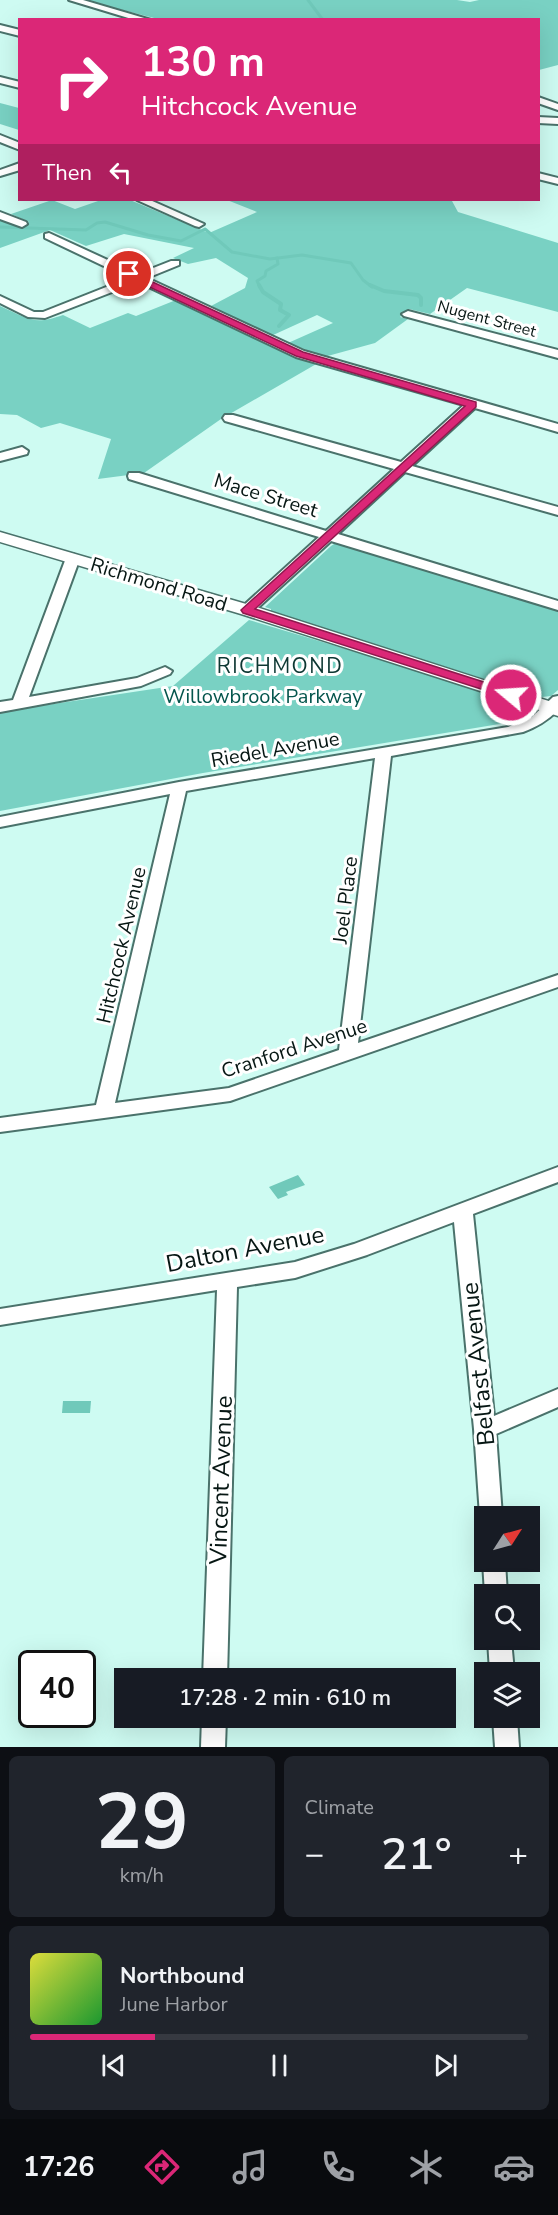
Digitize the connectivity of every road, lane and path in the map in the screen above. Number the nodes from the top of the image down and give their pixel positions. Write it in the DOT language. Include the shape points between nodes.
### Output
graph roads {
  1 [pos="74,0"];
  2 [pos="140,18"];
  3 [pos="0,28"];
  4 [pos="18,32"];
  5 [pos="0,80"];
  6 [pos="18,84"];
  7 [pos="540,101"];
  8 [pos="558,107"];
  9 [pos="540,120"];
  10 [pos="558,121"];
  11 [pos="0,138"];
  12 [pos="18,146"];
  13 [pos="18,167"];
  14 [pos="0,173"];
  15 [pos="540,176"];
  16 [pos="558,181"];
  17 [pos="144,201"];
  18 [pos="0,214"];
  19 [pos="22,224"];
  20 [pos="199,224"];
  21 [pos="49,236"];
  22 [pos="175,263"];
  23 [pos="138,278"];
  24 [pos="0,299"];
  25 [pos="408,314"];
  26 [pos="558,354"];
  27 [pos="472,404"];
  28 [pos="229,418"];
  29 [pos="558,428"];
  30 [pos="22,451"];
  31 [pos="0,457"];
  32 [pos="404,466"];
  33 [pos="134,476"];
  34 [pos="558,511"];
  35 [pos="329,535"];
  36 [pos="0,537"];
  37 [pos="73,558"];
  38 [pos="558,606"];
  39 [pos="247,610"];
  40 [pos="165,671"];
  41 [pos="19,704"];
  42 [pos="556,706"];
  43 [pos="0,707"];
  44 [pos="384,752"];
  45 [pos="179,787"];
  46 [pos="0,822"];
  47 [pos="558,981"];
  48 [pos="348,1054"];
  49 [pos="104,1112"];
  50 [pos="0,1125"];
  51 [pos="558,1174"];
  52 [pos="463,1211"];
  53 [pos="227,1282"];
  54 [pos="0,1317"];
  55 [pos="558,1398"];
  56 [pos="485,1429"];
  57 [pos="490,1506"];
  58 [pos="215,1668"];
  59 [pos="213,1728"];
  60 [pos="506,1728"];
  61 [pos="213,1747"];
  62 [pos="507,1747"];
  1 -- 2 [label="street"];
  3 -- 4 [label="street"];
  5 -- 6 [label="street"];
  7 -- 8 [label="street"];
  9 -- 10 [label="street"];
  11 -- 12 [label="street"];
  13 -- 14 [label="street"];
  15 -- 16 [label="street"];
  17 -- 20 [label="street"];
  18 -- 19 [label="street"];
  21 -- 23 [label="street"];
  22 -- 23 [label="street"];
  23 -- 24 [label="street" via="40,316"];
  23 -- 27 [label="street" via="300,354"];
  25 -- 26 [label="street, Nugent Street"];
  27 -- 29 [label="street"];
  27 -- 32 [label="street"];
  28 -- 32 [label="street"];
  30 -- 31 [label="street"];
  32 -- 34 [label="street"];
  32 -- 35 [label="street"];
  33 -- 35 [label="street, Mace Street"];
  35 -- 38 [label="street, Mace Street"];
  35 -- 39 [label="street"];
  36 -- 37 [label="street, Richmond Road"];
  37 -- 39 [label="street, Richmond Road"];
  37 -- 41 [label="street"];
  39 -- 42 [label="street, Richmond Road"];
  40 -- 41 [label="street" via="141,682"];
  41 -- 43 [label="street"];
  42 -- 44 [label="street, Riedel Avenue" via="532,724 510,731"];
  44 -- 45 [label="street, Riedel Avenue"];
  44 -- 48 [label="street, Joel Place"];
  45 -- 46 [label="street, Riedel Avenue"];
  45 -- 49 [label="street, Hitchcock Avenue"];
  47 -- 48 [label="street, Cranford Avenue"];
  48 -- 49 [label="street, Cranford Avenue" via="230,1094"];
  49 -- 50 [label="street, Cranford Avenue"];
  51 -- 52 [label="street, Dalton Avenue"];
  52 -- 53 [label="street, Dalton Avenue" via="295,1270"];
  52 -- 56 [label="street, Belfast Avenue"];
  53 -- 54 [label="street, Dalton Avenue"];
  53 -- 58 [label="street, Vincent Avenue"];
  55 -- 56 [label="street"];
  56 -- 57 [label="street, Belfast Avenue"];
  59 -- 61 [label="street"];
  60 -- 62 [label="street"];
}
